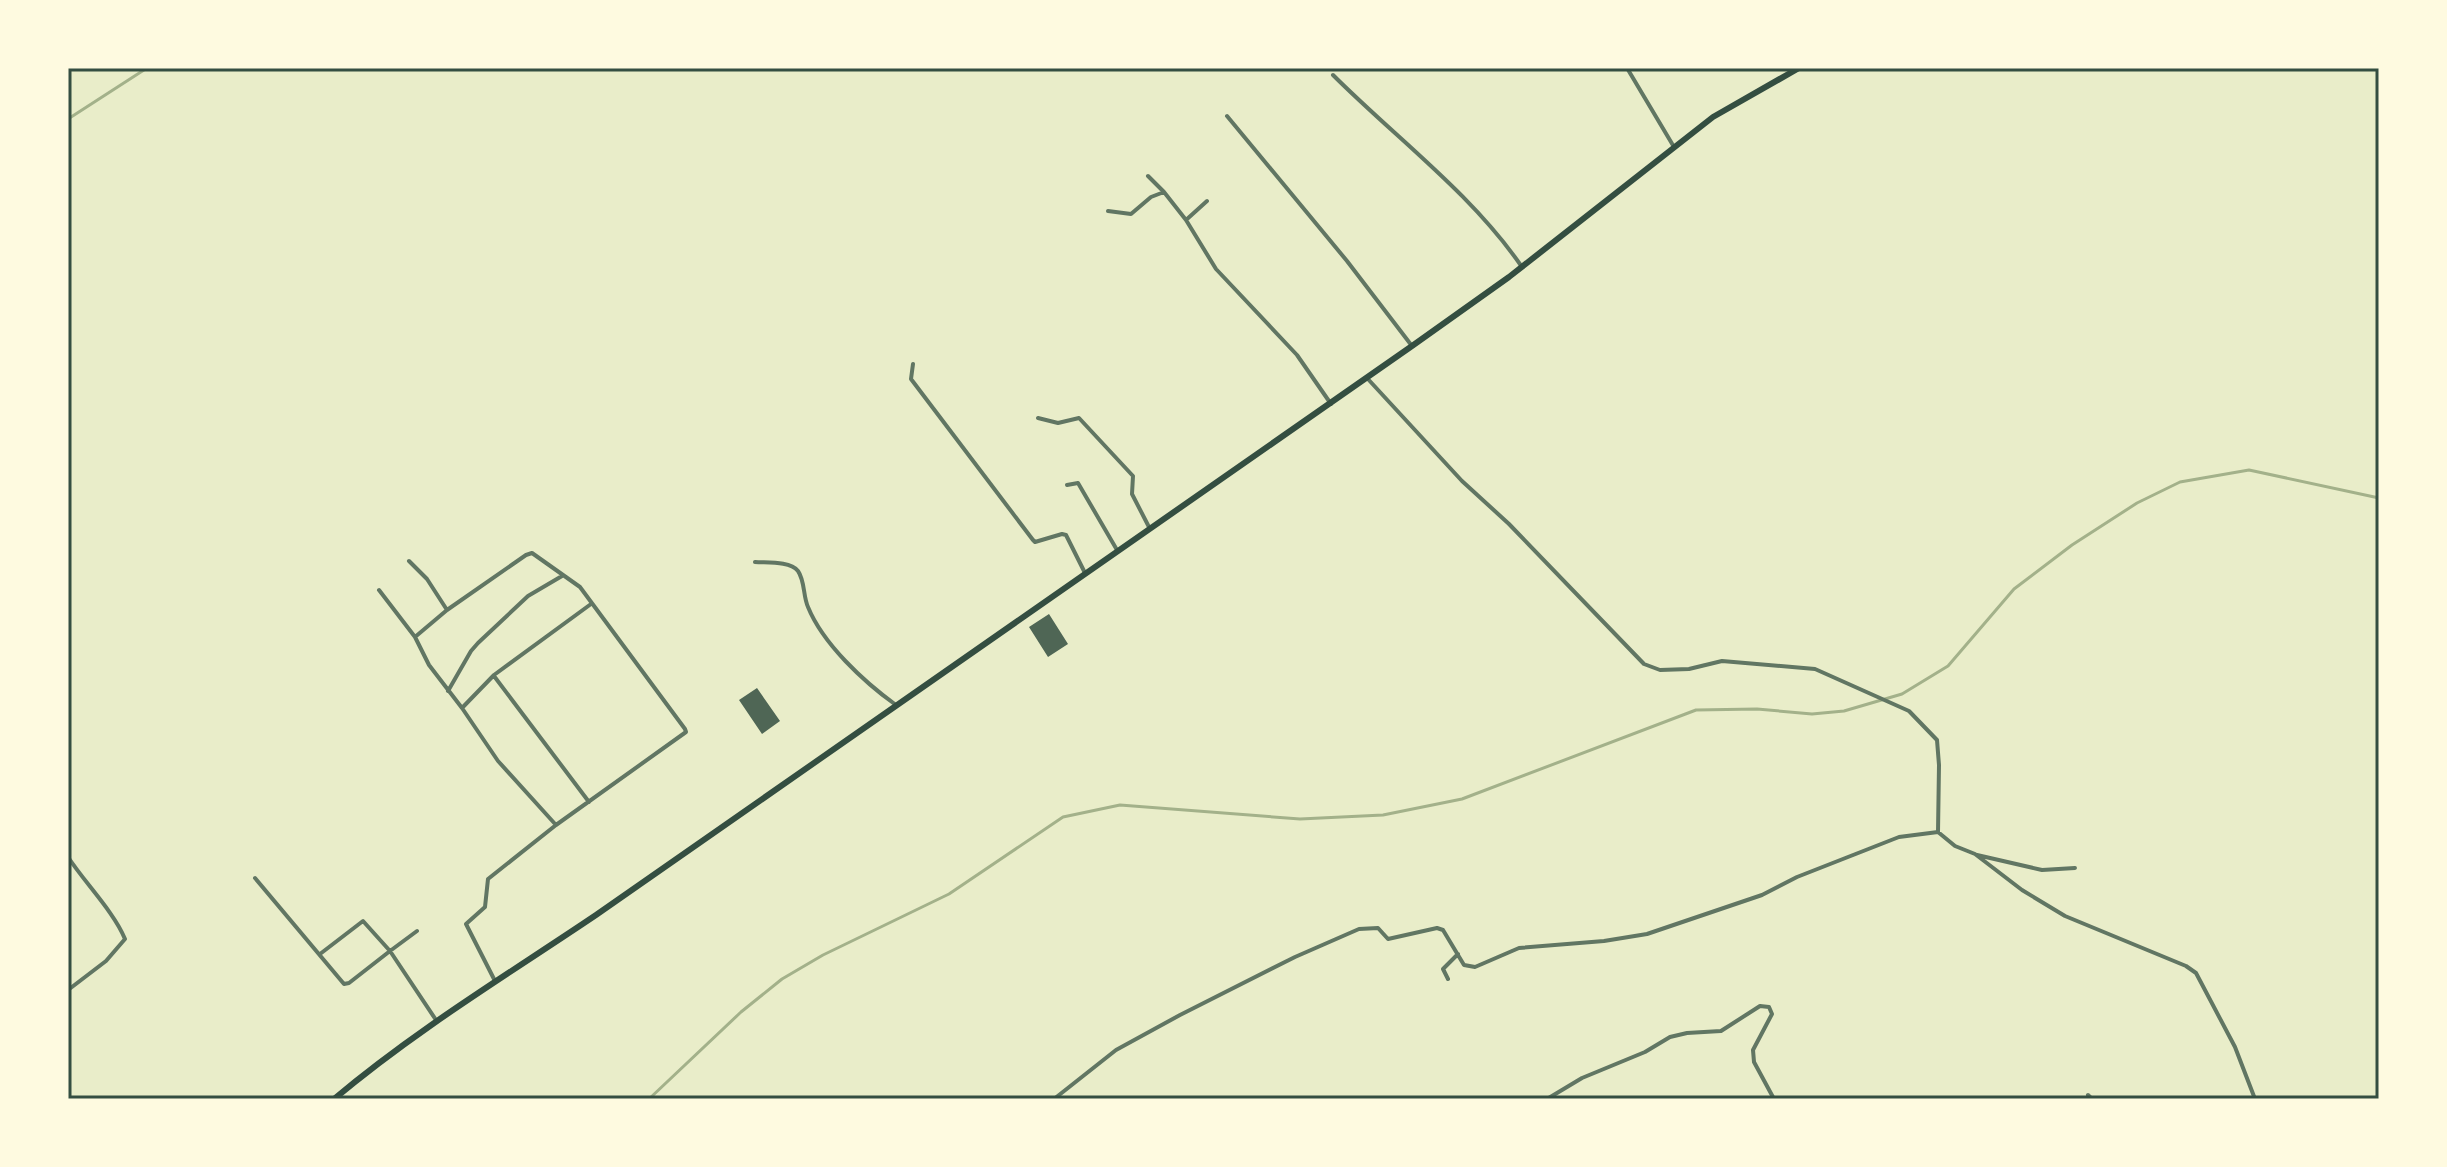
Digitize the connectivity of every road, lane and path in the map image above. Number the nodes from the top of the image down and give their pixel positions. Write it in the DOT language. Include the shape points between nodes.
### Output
graph roads {
  1 [pos="1627,68"];
  2 [pos="1799,68"];
  3 [pos="1333,75"];
  4 [pos="1227,116"];
  5 [pos="1674,147"];
  6 [pos="1148,176"];
  7 [pos="1164,192"];
  8 [pos="1207,201"];
  9 [pos="1108,211"];
  10 [pos="1186,220"];
  11 [pos="1522,267"];
  12 [pos="1412,346"];
  13 [pos="913,364"];
  14 [pos="1367,378"];
  15 [pos="1331,404"];
  16 [pos="1038,418"];
  17 [pos="1067,485"];
  18 [pos="1150,529"];
  19 [pos="1118,551"];
  20 [pos="409,561"];
  21 [pos="755,562"];
  22 [pos="1085,573"];
  23 [pos="563,576"];
  24 [pos="379,590"];
  25 [pos="591,604"];
  26 [pos="447,610"];
  27 [pos="415,637"];
  28 [pos="494,675"];
  29 [pos="448,691"];
  30 [pos="896,705"];
  31 [pos="462,708"];
  32 [pos="589,802"];
  33 [pos="556,825"];
  34 [pos="1938,832"];
  35 [pos="1975,854"];
  36 [pos="68,857"];
  37 [pos="2075,868"];
  38 [pos="255,878"];
  39 [pos="417,931"];
  40 [pos="390,951"];
  41 [pos="320,954"];
  42 [pos="1458,954"];
  43 [pos="1448,979"];
  44 [pos="497,983"];
  45 [pos="68,990"];
  46 [pos="436,1020"];
  47 [pos="334,1099"];
  48 [pos="1054,1099"];
  49 [pos="1547,1099"];
  50 [pos="1774,1099"];
  51 [pos="2255,1099"];
  1 -- 5 [label="street"];
  2 -- 5 [label="main road" via="1713,117"];
  3 -- 11 [label="street" via="1468,202"];
  4 -- 12 [label="street"];
  5 -- 11 [label="main road"];
  6 -- 7 [label="street"];
  7 -- 9 [label="street" via="1129,215"];
  7 -- 10 [label="street"];
  8 -- 10 [label="street"];
  10 -- 15 [label="street" via="1216,269 1297,355"];
  11 -- 12 [label="main road"];
  12 -- 14 [label="main road"];
  13 -- 22 [label="street" via="911,379 1033,540 1066,535"];
  14 -- 15 [label="main road"];
  14 -- 34 [label="street" via="1644,664 1660,670 1722,661 1815,669 1909,711 1937,740"];
  15 -- 18 [label="main road"];
  16 -- 18 [label="street" via="1058,423 1079,418 1133,476 1132,494"];
  17 -- 19 [label="street" via="1078,483"];
  18 -- 19 [label="main road"];
  19 -- 22 [label="main road"];
  20 -- 26 [label="street"];
  21 -- 30 [label="street" via="798,571 808,609 822,631 862,678"];
  22 -- 30 [label="main road"];
  23 -- 25 [label="street" via="580,587"];
  23 -- 26 [label="street" via="532,553"];
  23 -- 29 [label="street" via="528,596 478,643"];
  24 -- 27 [label="street"];
  25 -- 28 [label="street"];
  25 -- 32 [label="street" via="686,732"];
  26 -- 27 [label="street"];
  27 -- 29 [label="street"];
  28 -- 31 [label="street"];
  28 -- 32 [label="street"];
  29 -- 31 [label="street"];
  30 -- 44 [label="main road"];
  31 -- 33 [label="street" via="498,761"];
  32 -- 33 [label="street"];
  33 -- 44 [label="street" via="488,879 485,907 466,924"];
  34 -- 35 [label="street"];
  34 -- 42 [label="street" via="1899,837 1762,895 1647,934 1519,948 1475,967 1464,965"];
  35 -- 37 [label="street" via="2042,870"];
  35 -- 51 [label="street" via="2065,916 2196,973"];
  36 -- 45 [label="street" via="125,939"];
  38 -- 41 [label="street"];
  39 -- 40 [label="street"];
  40 -- 41 [label="street" via="363,921"];
  40 -- 41 [label="street" via="346,985"];
  40 -- 46 [label="street"];
  42 -- 43 [label="street" via="1443,969"];
  42 -- 48 [label="street" via="1443,930 1388,939 1378,928 1359,929 1287,960 1116,1050"];
  44 -- 46 [label="main road"];
  46 -- 47 [label="main road"];
  49 -- 50 [label="street" via="1670,1037 1721,1031 1760,1006 1769,1007 1772,1014 1753,1050 1754,1062"];
}
